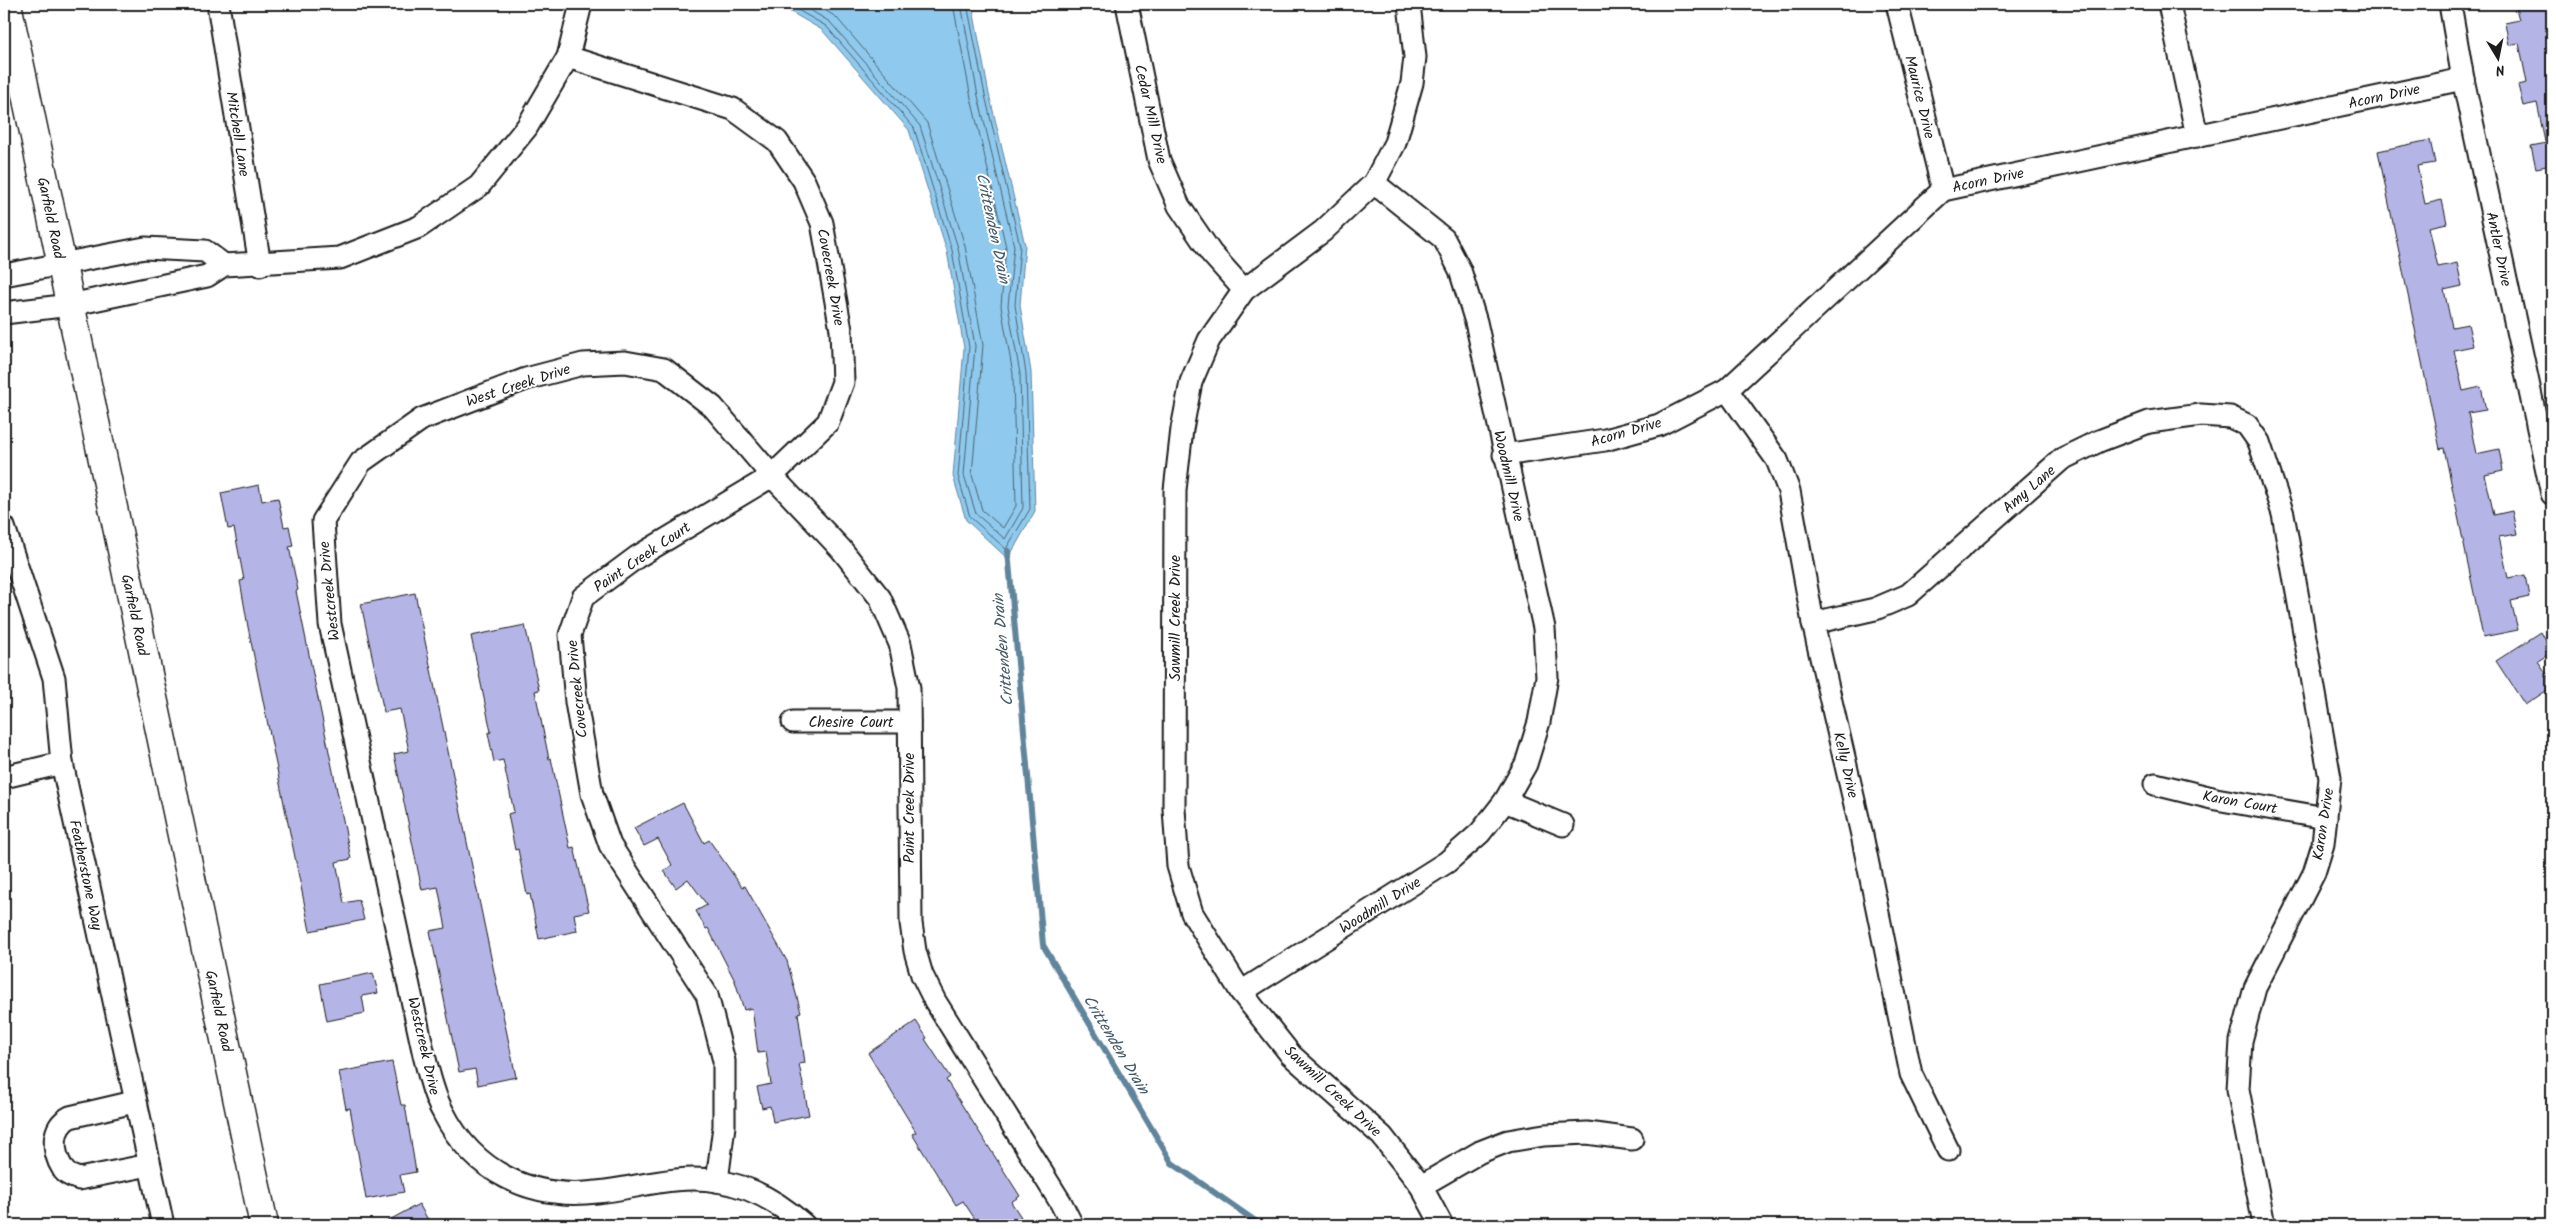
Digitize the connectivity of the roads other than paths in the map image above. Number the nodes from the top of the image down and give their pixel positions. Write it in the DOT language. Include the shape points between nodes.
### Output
graph roads {
  1 [pos="7,4"];
  2 [pos="218,4"];
  3 [pos="582,4"];
  4 [pos="1127,4"];
  5 [pos="1409,4"];
  6 [pos="1897,4"];
  7 [pos="2169,4"];
  8 [pos="2450,4"];
  9 [pos="568,56"];
  10 [pos="2463,79"];
  11 [pos="2197,136"];
  12 [pos="1374,182"];
  13 [pos="1943,190"];
  14 [pos="61,265"];
  15 [pos="224,265"];
  16 [pos="260,265"];
  17 [pos="4,275"];
  18 [pos="1244,290"];
  19 [pos="70,305"];
  20 [pos="4,313"];
  21 [pos="1727,390"];
  22 [pos="459,404"];
  23 [pos="2259,442"];
  24 [pos="1504,455"];
  25 [pos="772,476"];
  26 [pos="2552,494"];
  27 [pos="4,527"];
  28 [pos="1813,623"];
  29 [pos="574,626"];
  30 [pos="793,722"];
  31 [pos="909,722"];
  32 [pos="62,763"];
  33 [pos="4,777"];
  34 [pos="2155,784"];
  35 [pos="1505,801"];
  36 [pos="2326,818"];
  37 [pos="1563,825"];
  38 [pos="1241,992"];
  39 [pos="134,1102"];
  40 [pos="1632,1139"];
  41 [pos="1948,1150"];
  42 [pos="150,1165"];
  43 [pos="717,1181"];
  44 [pos="1420,1186"];
  45 [pos="163,1225"];
  46 [pos="264,1225"];
  47 [pos="804,1225"];
  48 [pos="1072,1225"];
  49 [pos="1442,1225"];
  50 [pos="2264,1225"];
  1 -- 14 [label="street, Garfield Road"];
  2 -- 16 [label="street, Mitchell Lane"];
  3 -- 9 [label="street"];
  4 -- 18 [label="street, Cedar Mill Drive" via="1159,160 1180,206 1211,253"];
  5 -- 12 [label="street, Sawmill Creek Drive" via="1415,56 1412,83 1395,143"];
  6 -- 13 [label="street, Maurice Drive"];
  7 -- 11 [label="street"];
  8 -- 10 [label="street, Antler Drive"];
  9 -- 16 [label="street" via="527,127 479,186 427,222 340,258"];
  9 -- 25 [label="street, Covecreek Drive" via="733,109 777,141 804,181 822,223 841,330 843,382 828,422"];
  10 -- 11 [label="street, Acorn Drive"];
  10 -- 26 [label="street, Antler Drive"];
  11 -- 13 [label="street, Acorn Drive"];
  12 -- 18 [label="street, Sawmill Creek Drive" via="1323,231"];
  12 -- 24 [label="street, Woodmill Drive" via="1444,240 1460,270 1476,322"];
  13 -- 21 [label="street, Acorn Drive"];
  14 -- 15 [label="street" via="146,248 205,251"];
  14 -- 17 [label="street"];
  14 -- 19 [label="street, Garfield Road"];
  15 -- 16 [label="street"];
  15 -- 19 [label="street" via="207,276"];
  18 -- 38 [label="street, Sawmill Creek Drive" via="1209,340 1192,382 1182,429 1174,534 1174,809 1178,866 1192,913"];
  19 -- 20 [label="street"];
  19 -- 46 [label="street, Garfield Road"];
  21 -- 24 [label="street, Acorn Drive" via="1659,424 1604,440"];
  21 -- 28 [label="street, Kelly Drive" via="1777,460 1789,491"];
  22 -- 25 [label="street, West Creek Drive" via="526,379 583,364 624,362 664,369 712,408"];
  22 -- 43 [label="street, Westcreek Drive" via="422,419 362,462 323,521 330,624 434,1093 456,1134 476,1159 514,1183 583,1194 689,1178"];
  23 -- 28 [label="street, Amy Lane" via="2247,425 2230,417 2201,415 2149,422 2098,441 2062,460 1908,595 1874,609"];
  23 -- 36 [label="street, Karon Drive" via="2283,514 2330,778"];
  24 -- 35 [label="street, Woodmill Drive" via="1544,628 1547,677 1539,722 1526,764"];
  25 -- 29 [label="street, Paint Creek Court" via="637,557 583,597"];
  25 -- 31 [label="street, Paint Creek Drive" via="841,549 880,598 906,666"];
  27 -- 32 [label="street, Featherstone Way" via="54,678"];
  28 -- 41 [label="street, Kelly Drive" via="1912,1074"];
  29 -- 43 [label="street, Covecreek Drive" via="570,635 576,702 592,794 610,845 707,995 724,1061 724,1126"];
  30 -- 31 [label="street, Chesire Court"];
  31 -- 48 [label="street, Paint Creek Drive" via="911,924 922,975 973,1065"];
  32 -- 33 [label="street"];
  32 -- 39 [label="street, Featherstone Way"];
  34 -- 36 [label="street, Karon Court" via="2216,799"];
  35 -- 37 [label="street"];
  35 -- 38 [label="street, Woodmill Drive" via="1480,833 1447,862"];
  36 -- 50 [label="street, Karon Drive" via="2323,844 2314,873 2254,988 2241,1042 2238,1089"];
  38 -- 44 [label="street, Sawmill Creek Drive" via="1291,1055 1382,1136"];
  39 -- 42 [label="street, Featherstone Way"];
  39 -- 42 [label="street" via="70,1117 60,1122 54,1142 63,1169 80,1179"];
  40 -- 44 [label="street" via="1587,1132 1508,1141 1480,1152"];
  42 -- 45 [label="street, Featherstone Way"];
  43 -- 47 [label="street" via="764,1196"];
  44 -- 49 [label="street, Sawmill Creek Drive"];
}
